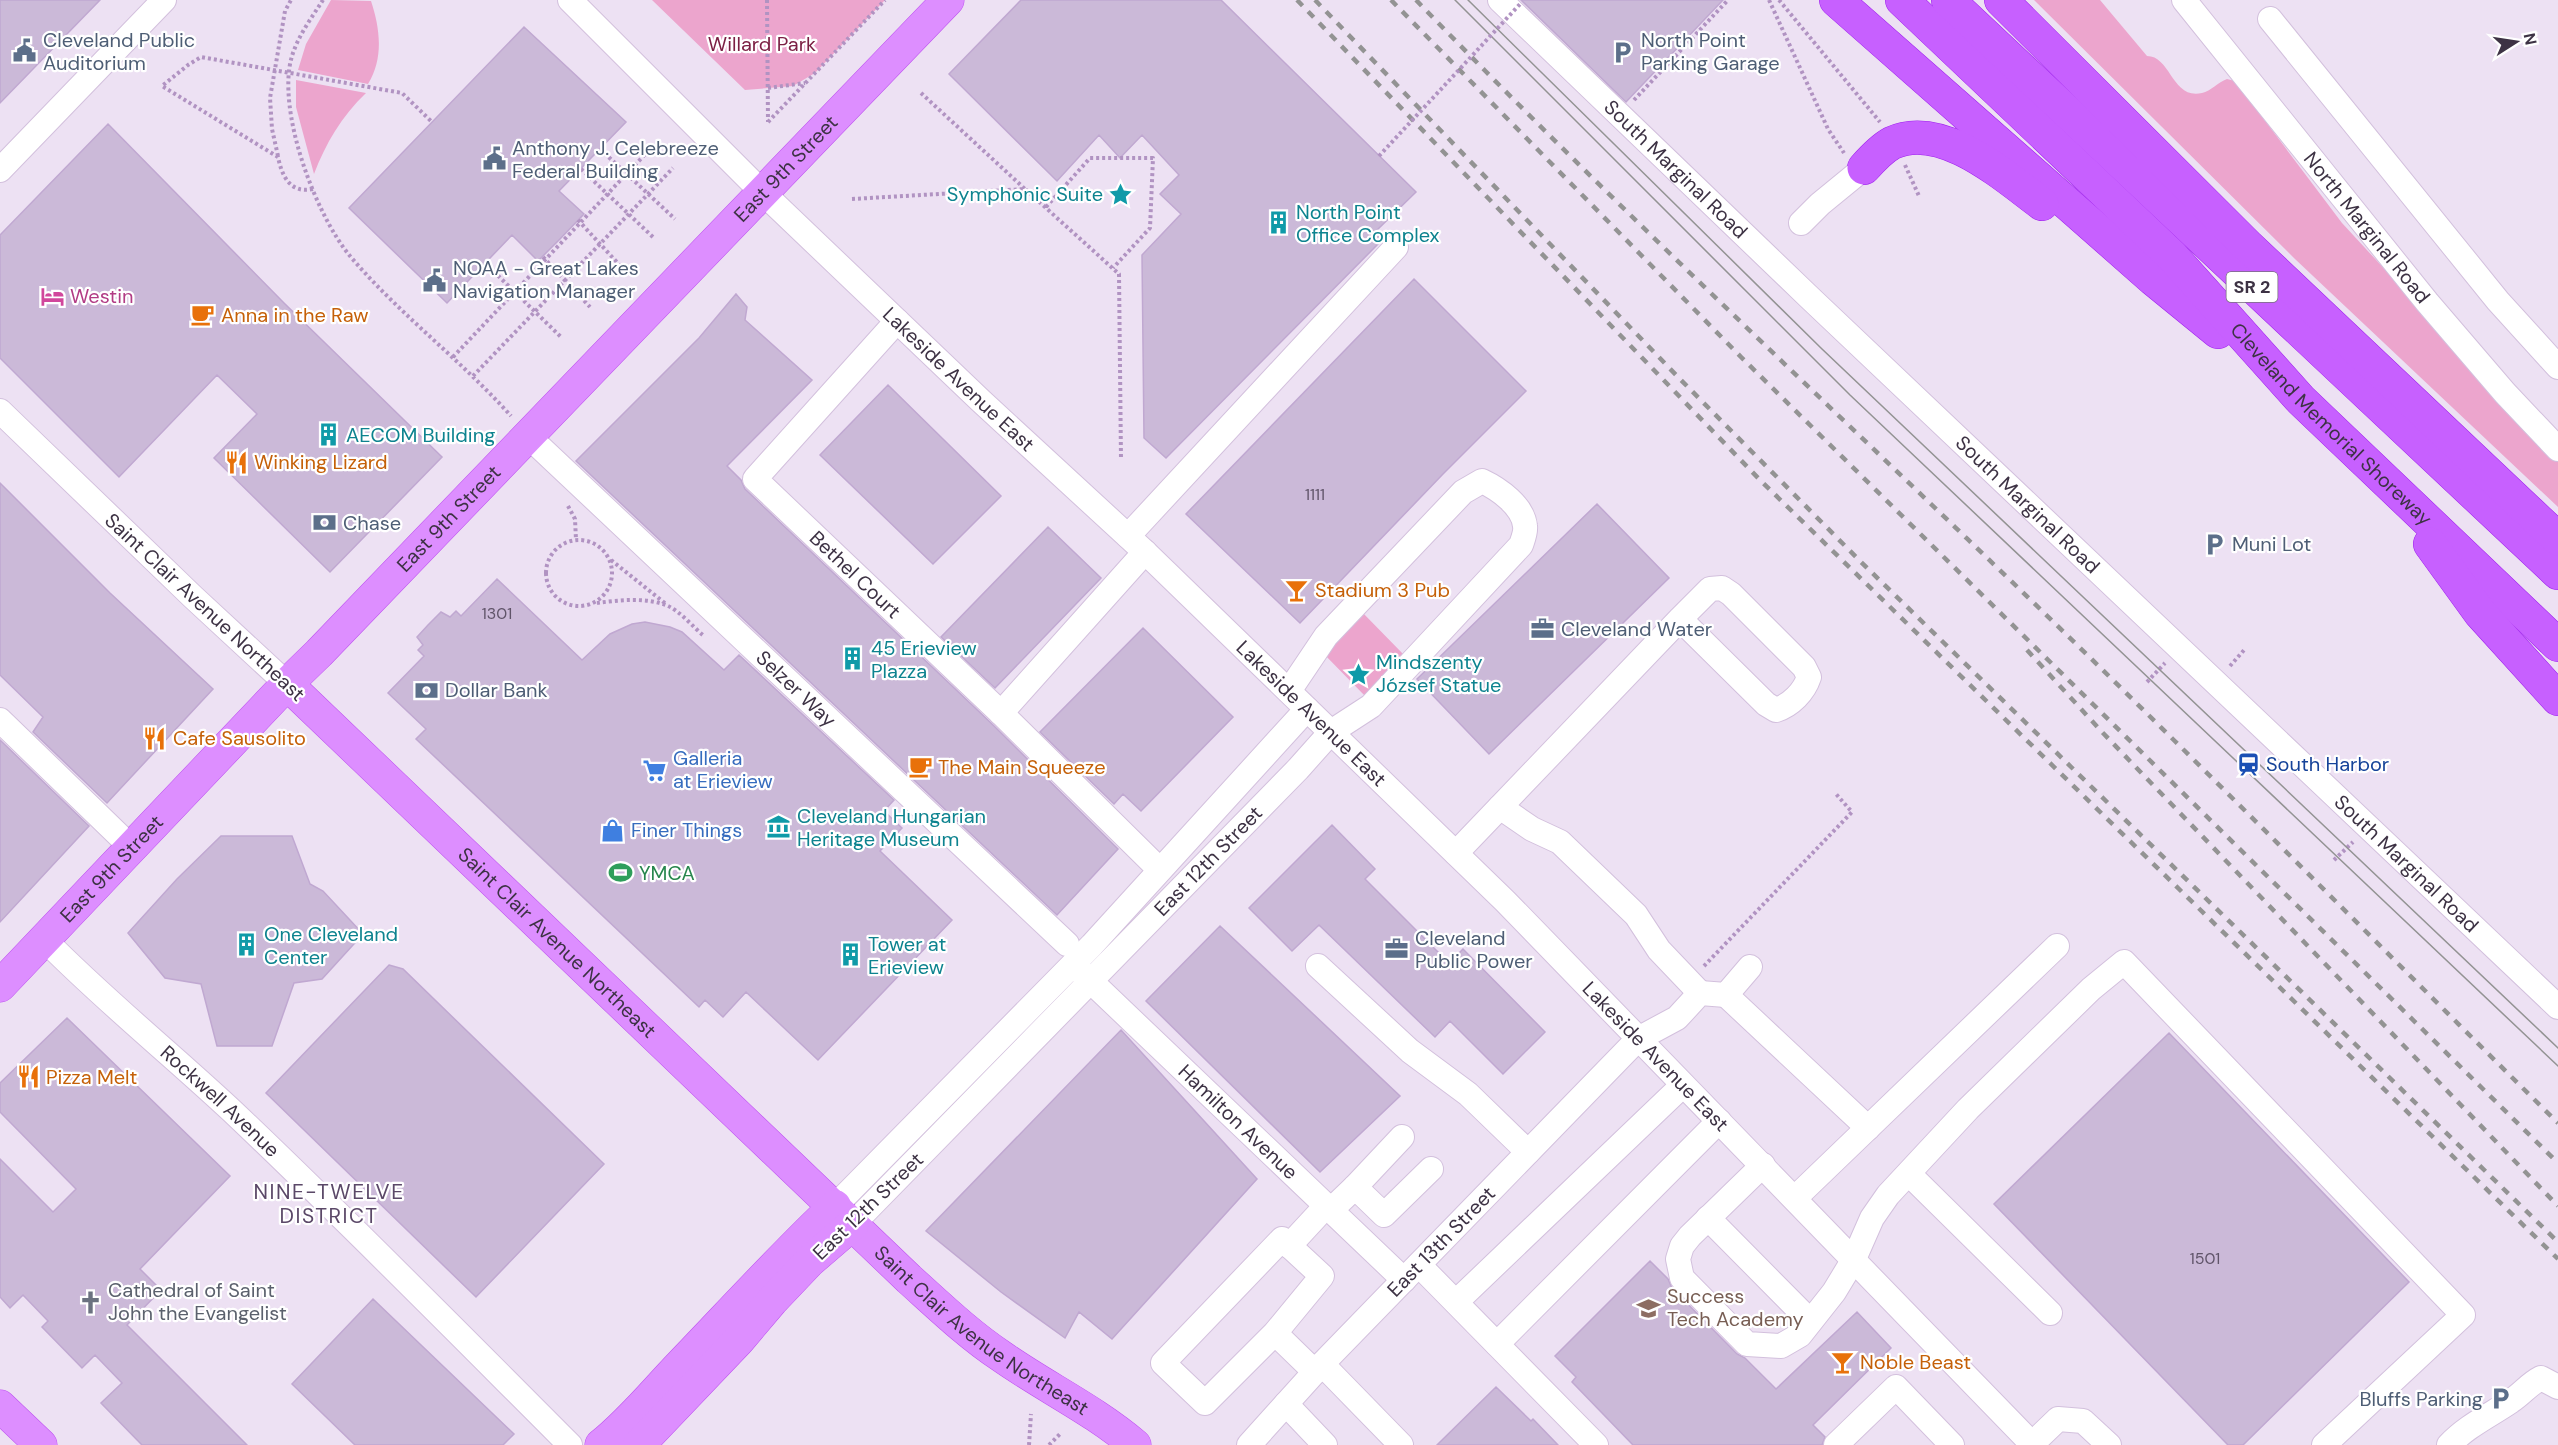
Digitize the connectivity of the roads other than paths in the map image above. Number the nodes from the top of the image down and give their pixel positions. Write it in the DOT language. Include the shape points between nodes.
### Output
graph roads {
  1 [pos="164,0"];
  2 [pos="570,0"];
  3 [pos="948,0"];
  4 [pos="1836,0"];
  5 [pos="1902,0"];
  6 [pos="1948,0"];
  7 [pos="2001,0"];
  8 [pos="2184,0"];
  9 [pos="1511,1"];
  10 [pos="2270,20"];
  11 [pos="0,170"];
  12 [pos="1855,175"];
  13 [pos="762,192"];
  14 [pos="1801,223"];
  15 [pos="1396,247"];
  16 [pos="2153,279"];
  17 [pos="897,321"];
  18 [pos="2558,367"];
  19 [pos="2301,400"];
  20 [pos="0,411"];
  21 [pos="527,435"];
  22 [pos="2558,449"];
  23 [pos="2382,477"];
  24 [pos="2558,539"];
  25 [pos="1136,544"];
  26 [pos="2558,573"];
  27 [pos="1680,619"];
  28 [pos="2558,645"];
  29 [pos="286,684"];
  30 [pos="1289,691"];
  31 [pos="2558,699"];
  32 [pos="1307,710"];
  33 [pos="1001,712"];
  34 [pos="0,720"];
  35 [pos="1331,732"];
  36 [pos="1500,807"];
  37 [pos="132,848"];
  38 [pos="1456,853"];
  39 [pos="1159,869"];
  40 [pos="45,940"];
  41 [pos="2057,946"];
  42 [pos="1070,954"];
  43 [pos="1318,966"];
  44 [pos="1750,967"];
  45 [pos="1091,981"];
  46 [pos="0,986"];
  47 [pos="1700,993"];
  48 [pos="1726,995"];
  49 [pos="2558,1006"];
  50 [pos="1638,1039"];
  51 [pos="1683,1084"];
  52 [pos="1719,1121"];
  53 [pos="1868,1128"];
  54 [pos="1402,1137"];
  55 [pos="1528,1152"];
  56 [pos="1763,1165"];
  57 [pos="1431,1169"];
  58 [pos="1908,1174"];
  59 [pos="1355,1187"];
  60 [pos="1795,1198"];
  61 [pos="1329,1208"];
  62 [pos="844,1215"];
  63 [pos="1708,1218"];
  64 [pos="1289,1246"];
  65 [pos="1854,1259"];
  66 [pos="1411,1272"];
  67 [pos="1456,1302"];
  68 [pos="2050,1313"];
  69 [pos="1810,1322"];
  70 [pos="1275,1333"];
  71 [pos="1497,1344"];
  72 [pos="1319,1368"];
  73 [pos="2558,1387"];
  74 [pos="1286,1404"];
  75 [pos="0,1406"];
  76 [pos="1938,1440"];
  77 [pos="2463,1440"];
  78 [pos="2033,1444"];
  79 [pos="41,1445"];
  80 [pos="570,1445"];
  81 [pos="601,1445"];
  82 [pos="639,1445"];
  83 [pos="1135,1445"];
  84 [pos="1249,1445"];
  85 [pos="1325,1445"];
  86 [pos="1401,1445"];
  87 [pos="1596,1445"];
  88 [pos="1836,1445"];
  89 [pos="2109,1445"];
  90 [pos="2324,1445"];
  1 -- 11 [label="street"];
  2 -- 13 [label="street, Lakeside Avenue East"];
  3 -- 13 [label="main road, East 9th Street"];
  4 -- 16 [label="highway"];
  5 -- 19 [label="highway, Cleveland Memorial Shoreway / SR 2" via="2172,256"];
  6 -- 26 [label="highway, Cleveland Memorial Shoreway / SR 2"];
  7 -- 24 [label="highway" via="2239,236"];
  8 -- 22 [label="street, North Marginal Road" via="2440,318"];
  9 -- 49 [label="street, South Marginal Road" via="1619,116"];
  10 -- 18 [label="street" via="2479,278"];
  12 -- 14 [label="street"];
  12 -- 16 [label="highway" via="1894,142 1912,138 1941,141 1976,158"];
  13 -- 17 [label="street, Lakeside Avenue East"];
  13 -- 21 [label="main road, East 9th Street"];
  15 -- 25 [label="street"];
  16 -- 19 [label="highway"];
  17 -- 25 [label="street, Lakeside Avenue East"];
  17 -- 33 [label="street, Bethel Court" via="755,479"];
  19 -- 23 [label="highway, Cleveland Memorial Shoreway / SR 2"];
  20 -- 29 [label="street, Saint Clair Avenue Northeast"];
  21 -- 29 [label="main road, East 9th Street"];
  21 -- 42 [label="street, Selzer Way"];
  23 -- 28 [label="highway, Cleveland Memorial Shoreway / SR 2"];
  23 -- 31 [label="highway" via="2480,613"];
  25 -- 30 [label="street, Lakeside Avenue East"];
  25 -- 33 [label="street"];
  27 -- 27 [label="street" via="1776,710 1785,707 1806,687 1809,677 1804,667 1722,588 1710,589"];
  27 -- 36 [label="street"];
  29 -- 37 [label="main road, East 9th Street"];
  29 -- 62 [label="main road, Saint Clair Avenue Northeast"];
  30 -- 32 [label="street, Lakeside Avenue East"];
  30 -- 35 [label="street, East 12th Street" via="1326,636 1463,492 1482,481 1498,489 1522,514 1526,529 1521,545 1371,706"];
  32 -- 35 [label="street, Lakeside Avenue East"];
  32 -- 39 [label="street, East 12th Street"];
  33 -- 39 [label="street, Bethel Court"];
  34 -- 37 [label="street"];
  35 -- 38 [label="street, Lakeside Avenue East"];
  35 -- 45 [label="street, East 12th Street"];
  36 -- 38 [label="street"];
  36 -- 47 [label="street" via="1560,842 1636,915 1659,950"];
  37 -- 40 [label="main road, East 9th Street"];
  38 -- 50 [label="street, Lakeside Avenue East"];
  39 -- 42 [label="street, East 12th Street"];
  40 -- 46 [label="main road, East 9th Street"];
  40 -- 80 [label="street, Rockwell Avenue" via="343,1217"];
  41 -- 53 [label="street"];
  42 -- 45 [label="street, Hamilton Avenue"];
  42 -- 62 [label="street, East 12th Street"];
  43 -- 55 [label="street" via="1410,1051 1468,1094"];
  44 -- 48 [label="street"];
  45 -- 61 [label="street, Hamilton Avenue"];
  45 -- 62 [label="street, East 12th Street"];
  47 -- 48 [label="street"];
  47 -- 50 [label="street, East 13th Street" via="1677,1018"];
  48 -- 53 [label="street"];
  50 -- 51 [label="street, Lakeside Avenue East"];
  50 -- 55 [label="street, East 13th Street"];
  51 -- 52 [label="street, Lakeside Avenue East"];
  51 -- 67 [label="street"];
  52 -- 56 [label="street, Lakeside Avenue East"];
  52 -- 71 [label="street"];
  53 -- 60 [label="street"];
  54 -- 59 [label="street"];
  55 -- 66 [label="street, East 13th Street"];
  56 -- 60 [label="street, Lakeside Avenue East"];
  56 -- 63 [label="street"];
  57 -- 59 [label="street" via="1384,1215"];
  58 -- 65 [label="street" via="1879,1206"];
  58 -- 68 [label="street"];
  58 -- 90 [label="street" via="1968,1109 2124,962 2463,1315"];
  59 -- 61 [label="street"];
  60 -- 65 [label="street, Lakeside Avenue East"];
  61 -- 64 [label="street"];
  61 -- 66 [label="street, Hamilton Avenue"];
  62 -- 81 [label="main road, East 12th Street" via="785,1254 643,1407"];
  62 -- 82 [label="main road, East 12th Street" via="739,1341"];
  62 -- 83 [label="main road, Saint Clair Avenue Northeast" via="965,1329"];
  63 -- 69 [label="street"];
  63 -- 69 [label="street" via="1682,1246 1678,1259 1682,1278 1747,1344 1781,1346 1800,1335"];
  64 -- 70 [label="street" via="1322,1276"];
  64 -- 70 [label="street" via="1282,1239 1163,1363 1205,1403"];
  65 -- 69 [label="street"];
  65 -- 78 [label="street, Lakeside Avenue East"];
  66 -- 67 [label="street, Hamilton Avenue"];
  66 -- 72 [label="street, East 13th Street"];
  67 -- 71 [label="street, Hamilton Avenue"];
  70 -- 72 [label="street"];
  71 -- 87 [label="street, Hamilton Avenue"];
  72 -- 74 [label="street, East 13th Street"];
  72 -- 86 [label="street"];
  73 -- 77 [label="street" via="2541,1378 2532,1382"];
  74 -- 84 [label="street, East 13th Street"];
  74 -- 85 [label="street"];
  75 -- 79 [label="main road"];
  76 -- 88 [label="street" via="1896,1387"];
  78 -- 89 [label="street" via="2058,1419 2082,1421"];
}
